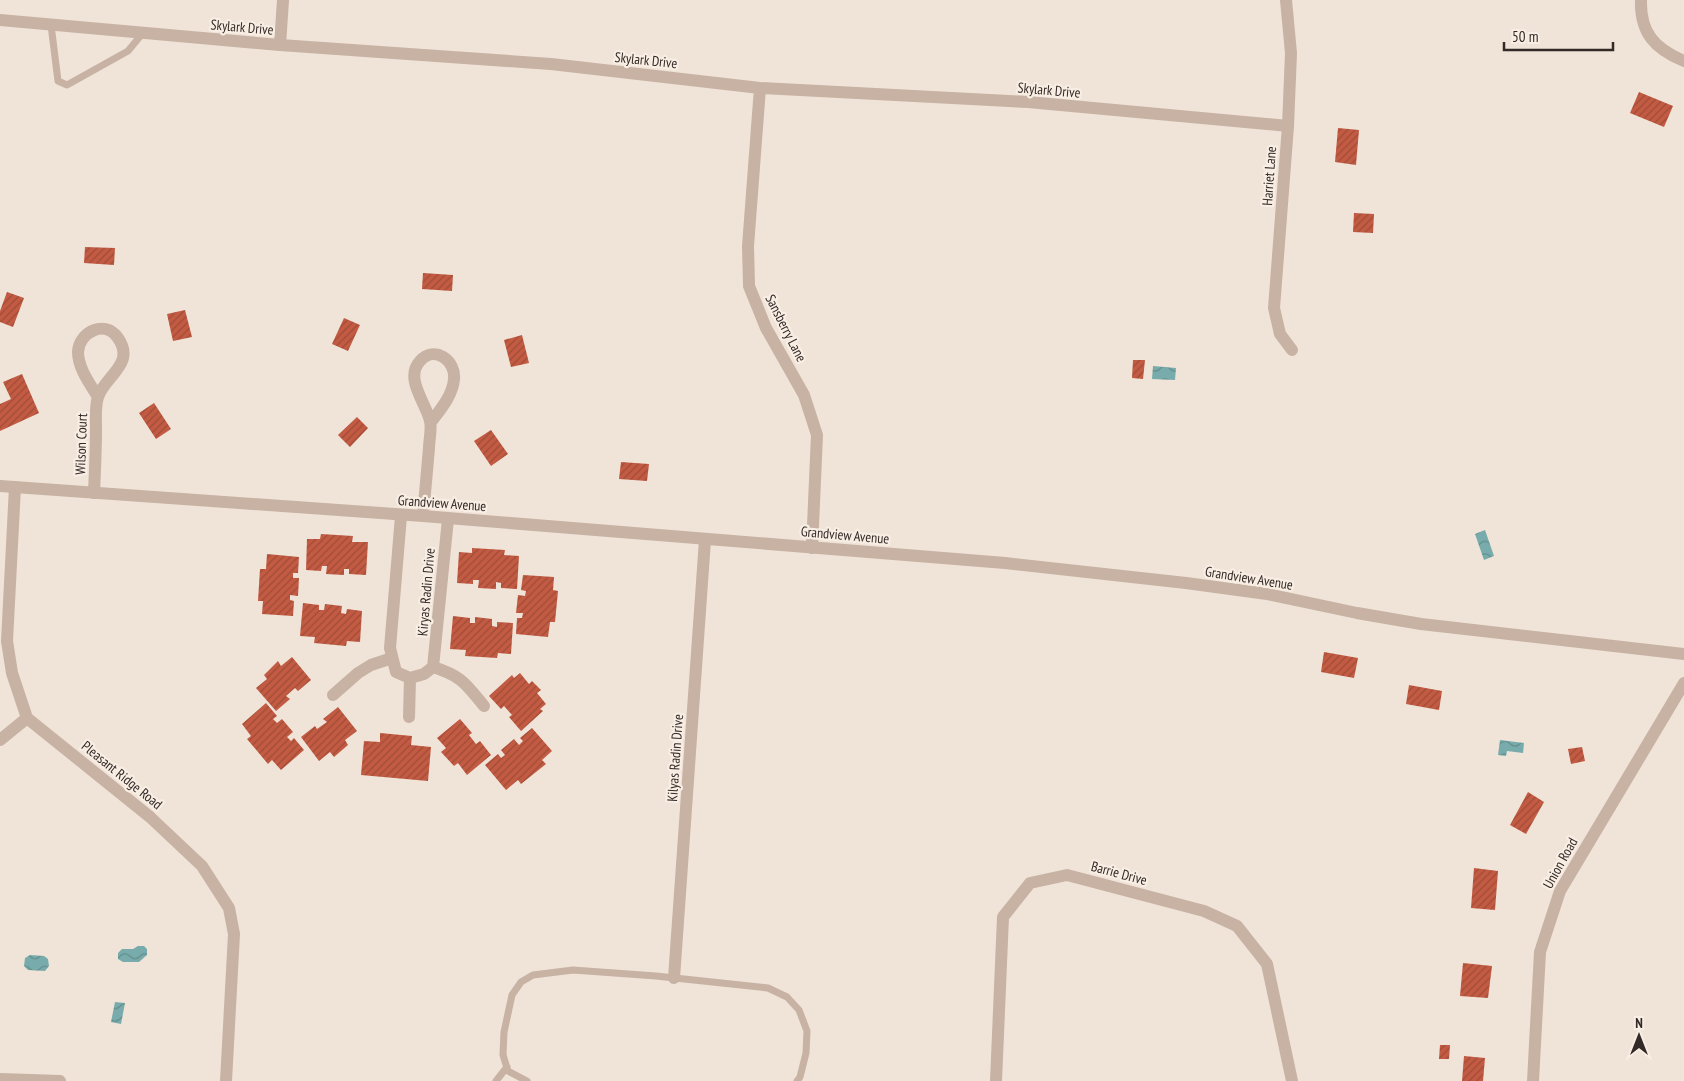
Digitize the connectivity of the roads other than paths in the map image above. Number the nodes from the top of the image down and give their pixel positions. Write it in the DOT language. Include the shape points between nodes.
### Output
graph roads {
  1 [pos="283,0"];
  2 [pos="1286,0"];
  3 [pos="1641,0"];
  4 [pos="0,20"];
  5 [pos="51,25"];
  6 [pos="142,34"];
  7 [pos="280,45"];
  8 [pos="1684,61"];
  9 [pos="760,88"];
  10 [pos="1288,126"];
  11 [pos="1292,350"];
  12 [pos="98,397"];
  13 [pos="431,422"];
  14 [pos="0,486"];
  15 [pos="15,487"];
  16 [pos="94,493"];
  17 [pos="401,516"];
  18 [pos="423,516"];
  19 [pos="448,519"];
  20 [pos="705,540"];
  21 [pos="812,548"];
  22 [pos="1684,654"];
  23 [pos="392,658"];
  24 [pos="433,667"];
  25 [pos="410,678"];
  26 [pos="1684,683"];
  27 [pos="333,695"];
  28 [pos="484,706"];
  29 [pos="409,717"];
  30 [pos="27,718"];
  31 [pos="0,740"];
  32 [pos="674,978"];
  33 [pos="507,1067"];
  34 [pos="0,1078"];
  35 [pos="60,1081"];
  36 [pos="226,1081"];
  37 [pos="496,1081"];
  38 [pos="527,1081"];
  39 [pos="797,1081"];
  40 [pos="996,1081"];
  41 [pos="1292,1081"];
  42 [pos="1533,1081"];
  1 -- 7 [label="street"];
  2 -- 10 [label="street, Harriet Lane" via="1291,54"];
  3 -- 8 [label="street" via="1646,30 1657,46"];
  4 -- 5 [label="street, Skylark Drive"];
  5 -- 6 [label="street, Skylark Drive"];
  5 -- 6 [label="lane" via="58,81 67,86 128,51"];
  6 -- 7 [label="street, Skylark Drive"];
  7 -- 9 [label="street, Skylark Drive" via="552,64"];
  9 -- 10 [label="street, Skylark Drive" via="1028,102"];
  9 -- 21 [label="street, Sansberry Lane" via="748,246 749,286 766,328 804,395 817,435"];
  10 -- 11 [label="street, Harriet Lane" via="1274,308 1280,334"];
  12 -- 12 [label="street, Wilson Court" via="124,357 123,344 114,332 104,328 94,329 83,336 78,350 83,372"];
  12 -- 16 [label="street, Wilson Court"];
  13 -- 13 [label="street" via="448,397 454,380 453,367 444,356 435,354 423,357 417,364 414,378"];
  13 -- 18 [label="street"];
  14 -- 15 [label="street, Grandview Avenue"];
  15 -- 16 [label="street, Grandview Avenue"];
  15 -- 30 [label="street" via="7,640 12,673"];
  16 -- 17 [label="street, Grandview Avenue"];
  17 -- 18 [label="street, Grandview Avenue"];
  17 -- 23 [label="street" via="390,648"];
  18 -- 19 [label="street, Grandview Avenue"];
  19 -- 20 [label="street, Grandview Avenue"];
  19 -- 24 [label="street, Kiryas Radin Drive"];
  20 -- 21 [label="street, Grandview Avenue"];
  20 -- 32 [label="street, Kilyas Radin Drive"];
  21 -- 22 [label="street, Grandview Avenue" via="1005,563 1186,583 1267,594 1421,624"];
  23 -- 25 [label="street" via="396,672"];
  23 -- 27 [label="street" via="358,673"];
  24 -- 25 [label="street"];
  24 -- 28 [label="street" via="454,674 466,683"];
  25 -- 29 [label="street"];
  26 -- 42 [label="street, Union Road" via="1560,891 1540,952"];
  30 -- 31 [label="street"];
  30 -- 36 [label="street, Pleasant Ridge Road" via="150,817 202,866 229,908 234,934"];
  32 -- 33 [label="lane" via="573,970 533,975 522,982 512,995 504,1032 503,1055"];
  32 -- 39 [label="lane" via="768,988 788,996 799,1010 808,1031 806,1053"];
  33 -- 37 [label="lane"];
  33 -- 38 [label="lane" via="508,1071"];
  34 -- 35 [label="street"];
  40 -- 41 [label="street, Barrie Drive" via="1003,917 1030,883 1067,875 1204,911 1237,926 1267,964"];
}
